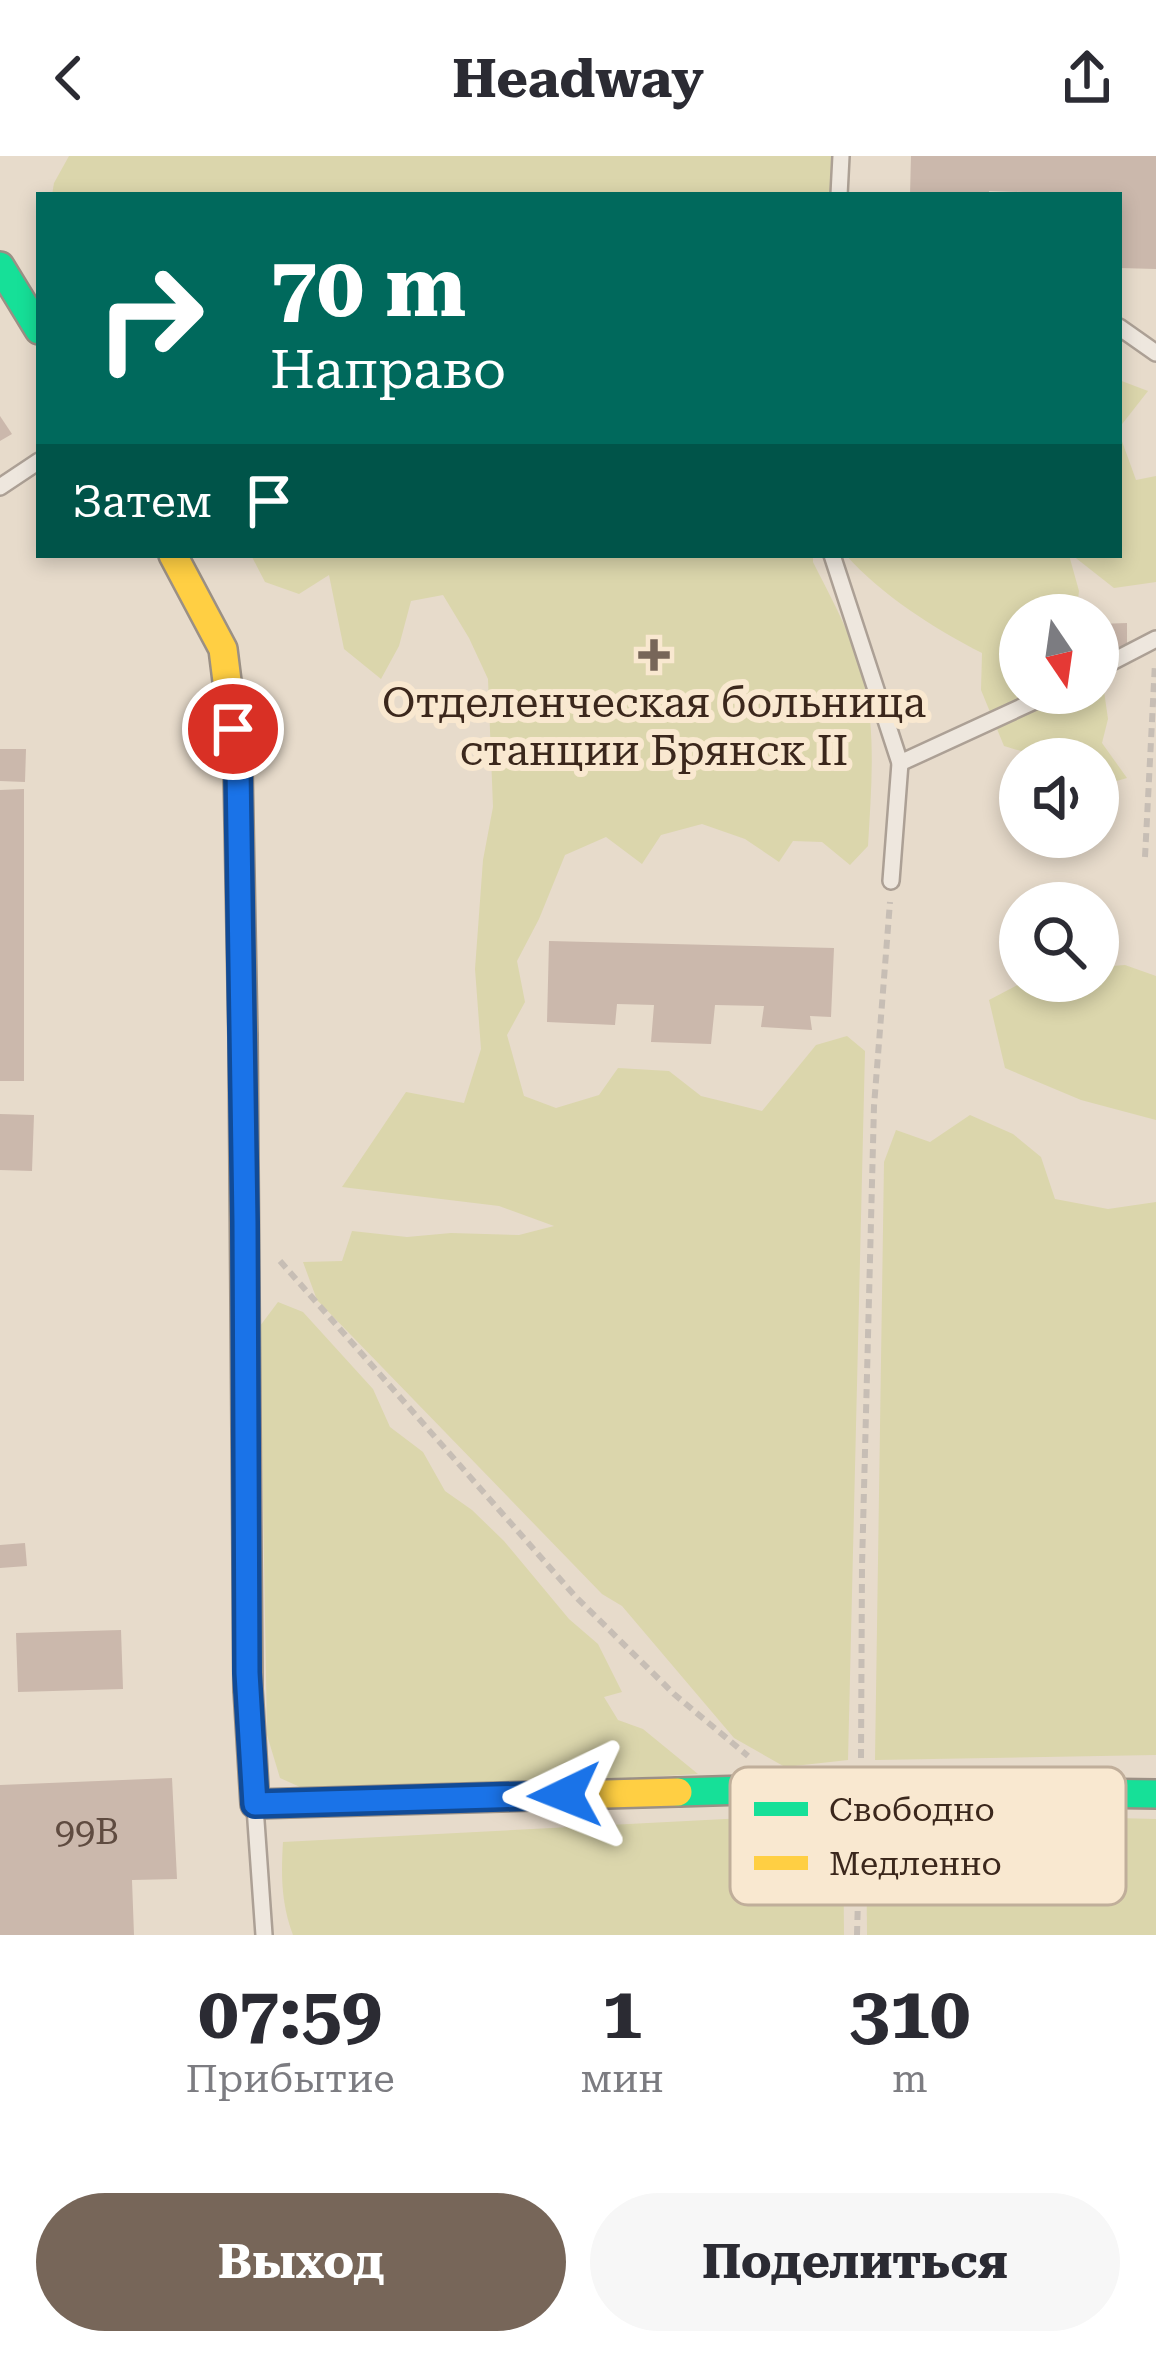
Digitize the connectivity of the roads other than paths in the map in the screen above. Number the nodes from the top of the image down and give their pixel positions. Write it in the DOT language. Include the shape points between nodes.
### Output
graph roads {
  1 [pos="841,156"];
  2 [pos="839,192"];
  3 [pos="0,266"];
  4 [pos="36,325"];
  5 [pos="1122,329"];
  6 [pos="1156,353"];
  7 [pos="36,463"];
  8 [pos="0,487"];
  9 [pos="174,558"];
  10 [pos="833,558"];
  11 [pos="1156,639"];
  12 [pos="1119,658"];
  13 [pos="1006,714"];
  14 [pos="900,763"];
  15 [pos="892,881"];
  16 [pos="730,1791"];
  17 [pos="1126,1794"];
  18 [pos="1156,1794"];
  19 [pos="255,1804"];
  20 [pos="264,1935"];
  1 -- 2 [label="lane"];
  3 -- 4 [label="street"];
  5 -- 6 [label="lane"];
  7 -- 8 [label="lane"];
  9 -- 19 [label="street" via="223,649 238,769"];
  10 -- 14 [label="lane"];
  11 -- 12 [label="lane"];
  13 -- 14 [label="lane"];
  14 -- 15 [label="lane"];
  16 -- 19 [label="street"];
  17 -- 18 [label="street"];
  19 -- 20 [label="lane"];
}
